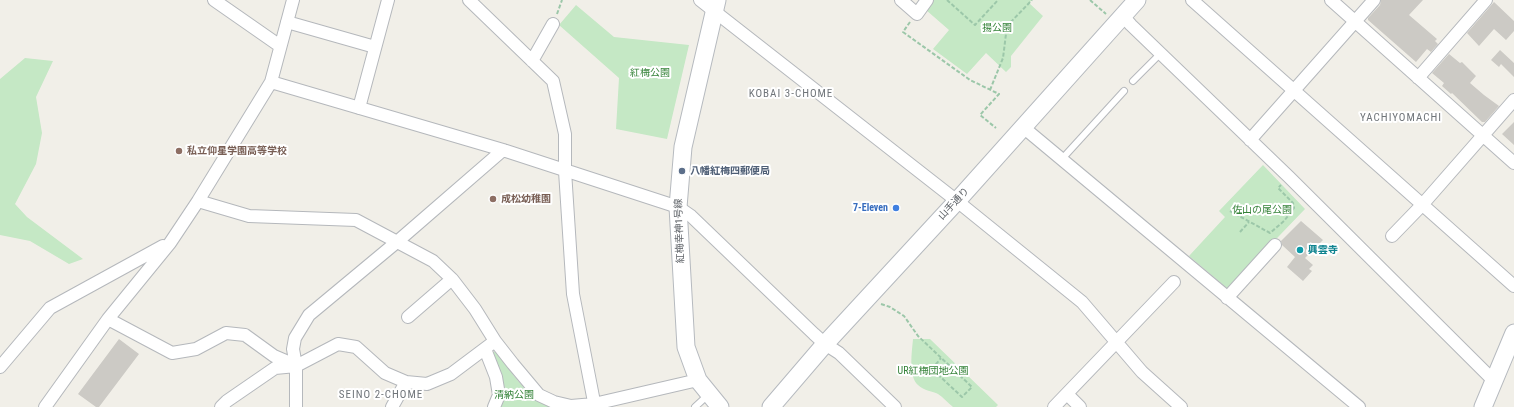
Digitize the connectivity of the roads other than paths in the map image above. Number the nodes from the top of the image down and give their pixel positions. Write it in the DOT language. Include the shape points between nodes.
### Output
graph roads {
  1 [pos="214,0"];
  2 [pos="293,0"];
  3 [pos="388,0"];
  4 [pos="469,0"];
  5 [pos="700,0"];
  6 [pos="901,0"];
  7 [pos="927,0"];
  8 [pos="1137,0"];
  9 [pos="1192,0"];
  10 [pos="1330,0"];
  11 [pos="1374,0"];
  12 [pos="1486,0"];
  13 [pos="715,6"];
  14 [pos="1123,16"];
  15 [pos="287,22"];
  16 [pos="1355,22"];
  17 [pos="553,24"];
  18 [pos="280,46"];
  19 [pos="376,47"];
  20 [pos="1160,54"];
  21 [pos="532,61"];
  22 [pos="1418,78"];
  23 [pos="271,82"];
  24 [pos="1133,82"];
  25 [pos="1293,90"];
  26 [pos="1124,92"];
  27 [pos="1514,100"];
  28 [pos="359,108"];
  29 [pos="1023,127"];
  30 [pos="1483,136"];
  31 [pos="1250,140"];
  32 [pos="503,150"];
  33 [pos="1062,160"];
  34 [pos="1514,163"];
  35 [pos="565,171"];
  36 [pos="198,201"];
  37 [pos="957,201"];
  38 [pos="1422,205"];
  39 [pos="678,206"];
  40 [pos="1392,236"];
  41 [pos="398,241"];
  42 [pos="170,243"];
  43 [pos="1275,245"];
  44 [pos="452,278"];
  45 [pos="1174,282"];
  46 [pos="1514,286"];
  47 [pos="1227,298"];
  48 [pos="408,317"];
  49 [pos="108,319"];
  50 [pos="1514,333"];
  51 [pos="495,341"];
  52 [pos="1116,342"];
  53 [pos="825,344"];
  54 [pos="485,350"];
  55 [pos="296,366"];
  56 [pos="0,367"];
  57 [pos="698,380"];
  58 [pos="1494,381"];
  59 [pos="406,382"];
  60 [pos="709,394"];
  61 [pos="1066,394"];
  62 [pos="595,405"];
  63 [pos="45,407"];
  64 [pos="221,407"];
  65 [pos="296,407"];
  66 [pos="392,407"];
  67 [pos="494,407"];
  68 [pos="695,407"];
  69 [pos="720,407"];
  70 [pos="771,407"];
  71 [pos="895,407"];
  72 [pos="1054,407"];
  73 [pos="1080,407"];
  74 [pos="1181,407"];
  75 [pos="1358,407"];
  76 [pos="1483,407"];
  1 -- 18 [label="street"];
  2 -- 15 [label="street"];
  3 -- 19 [label="street"];
  4 -- 21 [label="street"];
  5 -- 13 [label="street"];
  6 -- 7 [label="street" via="917,14"];
  8 -- 14 [label="street, 山手通り"];
  9 -- 25 [label="street"];
  10 -- 16 [label="street"];
  11 -- 16 [label="street"];
  12 -- 22 [label="street"];
  13 -- 37 [label="street"];
  13 -- 39 [label="street, 紅梅幸神1号線" via="683,147"];
  14 -- 20 [label="street"];
  14 -- 29 [label="street, 山手通り"];
  15 -- 18 [label="street"];
  15 -- 19 [label="street"];
  16 -- 22 [label="street"];
  16 -- 25 [label="street"];
  17 -- 21 [label="street"];
  18 -- 23 [label="street"];
  19 -- 28 [label="street"];
  20 -- 24 [label="lane"];
  20 -- 31 [label="street"];
  21 -- 35 [label="street" via="553,81 566,134"];
  22 -- 30 [label="street"];
  23 -- 28 [label="street"];
  23 -- 36 [label="street"];
  25 -- 31 [label="street"];
  25 -- 38 [label="street"];
  26 -- 33 [label="lane"];
  27 -- 30 [label="street"];
  28 -- 32 [label="street"];
  29 -- 33 [label="street"];
  29 -- 37 [label="street, 山手通り"];
  30 -- 34 [label="street"];
  30 -- 38 [label="street"];
  31 -- 58 [label="street"];
  32 -- 35 [label="street"];
  32 -- 41 [label="street"];
  33 -- 47 [label="street"];
  35 -- 39 [label="street"];
  35 -- 62 [label="street" via="573,294"];
  36 -- 41 [label="street" via="248,216 356,220"];
  36 -- 42 [label="street"];
  37 -- 52 [label="street" via="1082,302"];
  37 -- 53 [label="street, 山手通り"];
  38 -- 40 [label="street"];
  38 -- 46 [label="street"];
  39 -- 53 [label="street"];
  39 -- 57 [label="street, 紅梅幸神1号線" via="686,347"];
  41 -- 44 [label="street" via="433,261"];
  41 -- 55 [label="street" via="309,315 295,338 293,349"];
  42 -- 49 [label="street"];
  42 -- 56 [label="street" via="50,308"];
  43 -- 47 [label="street"];
  44 -- 48 [label="street"];
  44 -- 51 [label="street" via="475,308"];
  45 -- 52 [label="street"];
  47 -- 75 [label="street"];
  49 -- 55 [label="street" via="172,353 196,349 226,333 245,335 274,356"];
  49 -- 63 [label="street"];
  50 -- 58 [label="street"];
  51 -- 54 [label="street"];
  51 -- 62 [label="street" via="539,395 571,406"];
  52 -- 61 [label="street"];
  52 -- 74 [label="street" via="1142,372"];
  53 -- 70 [label="street, 山手通り"];
  53 -- 71 [label="street" via="839,353"];
  54 -- 59 [label="street" via="451,374 427,384"];
  54 -- 67 [label="street" via="496,377 499,395"];
  55 -- 59 [label="street" via="338,344 356,347 385,373"];
  55 -- 64 [label="street" via="275,368"];
  55 -- 65 [label="street"];
  57 -- 60 [label="street, 紅梅幸神1号線"];
  57 -- 62 [label="street"];
  58 -- 76 [label="street"];
  59 -- 66 [label="street"];
  60 -- 68 [label="lane"];
  60 -- 69 [label="street, 紅梅幸神1号線"];
  61 -- 72 [label="street"];
  61 -- 73 [label="street"];
}
